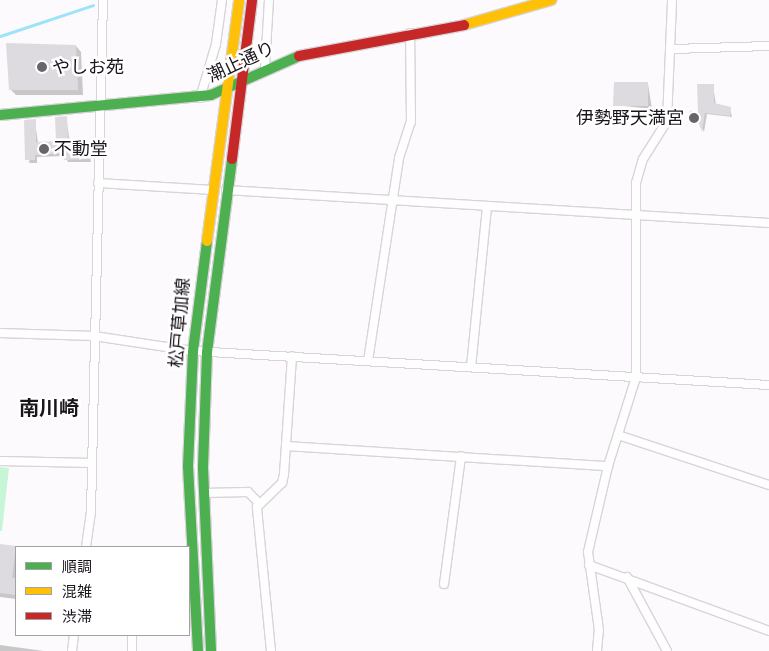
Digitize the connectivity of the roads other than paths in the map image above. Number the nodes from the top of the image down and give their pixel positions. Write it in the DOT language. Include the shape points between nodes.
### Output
graph roads {
  1 [pos="103,0"];
  2 [pos="222,0"];
  3 [pos="239,0"];
  4 [pos="252,0"];
  5 [pos="269,0"];
  6 [pos="551,0"];
  7 [pos="672,0"];
  8 [pos="410,33"];
  9 [pos="769,46"];
  10 [pos="672,49"];
  11 [pos="265,67"];
  12 [pos="240,82"];
  13 [pos="226,90"];
  14 [pos="200,98"];
  15 [pos="99,106"];
  16 [pos="0,115"];
  17 [pos="98,183"];
  18 [pos="213,190"];
  19 [pos="226,190"];
  20 [pos="392,201"];
  21 [pos="486,208"];
  22 [pos="636,216"];
  23 [pos="769,224"];
  24 [pos="0,333"];
  25 [pos="94,336"];
  26 [pos="193,351"];
  27 [pos="207,352"];
  28 [pos="292,356"];
  29 [pos="368,361"];
  30 [pos="472,367"];
  31 [pos="636,377"];
  32 [pos="769,385"];
  33 [pos="618,434"];
  34 [pos="286,446"];
  35 [pos="461,456"];
  36 [pos="0,461"];
  37 [pos="92,463"];
  38 [pos="608,466"];
  39 [pos="769,486"];
  40 [pos="204,493"];
  41 [pos="260,504"];
  42 [pos="86,546"];
  43 [pos="589,565"];
  44 [pos="627,577"];
  45 [pos="444,584"];
  46 [pos="769,631"];
  47 [pos="74,636"];
  48 [pos="132,636"];
  49 [pos="72,651"];
  50 [pos="132,651"];
  51 [pos="198,651"];
  52 [pos="211,651"];
  53 [pos="271,651"];
  54 [pos="597,651"];
  55 [pos="666,651"];
  1 -- 15 [label="street"];
  2 -- 14 [label="street"];
  3 -- 13 [label="main road, 松戸草加線"];
  4 -- 12 [label="main road, 松戸草加線"];
  5 -- 11 [label="street"];
  6 -- 8 [label="main road, 潮止通り" via="474,23"];
  7 -- 10 [label="street"];
  8 -- 11 [label="main road, 潮止通り" via="295,56"];
  8 -- 20 [label="street" via="412,111"];
  9 -- 10 [label="street"];
  10 -- 22 [label="street" via="667,121 639,167"];
  11 -- 12 [label="main road, 潮止通り"];
  12 -- 13 [label="main road, 潮止通り"];
  12 -- 19 [label="main road, 松戸草加線"];
  13 -- 14 [label="main road, 潮止通り"];
  13 -- 18 [label="main road, 松戸草加線"];
  14 -- 15 [label="main road, 潮止通り"];
  15 -- 16 [label="main road, 潮止通り"];
  15 -- 17 [label="street"];
  17 -- 18 [label="street"];
  17 -- 25 [label="street"];
  18 -- 26 [label="main road, 松戸草加線"];
  19 -- 20 [label="street"];
  19 -- 27 [label="main road, 松戸草加線"];
  20 -- 21 [label="street"];
  20 -- 29 [label="street"];
  21 -- 22 [label="street"];
  21 -- 30 [label="street"];
  22 -- 23 [label="street"];
  22 -- 31 [label="street"];
  24 -- 25 [label="street"];
  25 -- 26 [label="street"];
  25 -- 37 [label="street"];
  26 -- 27 [label="street"];
  26 -- 51 [label="main road, 松戸草加線" via="188,475"];
  27 -- 28 [label="street"];
  27 -- 40 [label="main road, 松戸草加線"];
  28 -- 29 [label="street"];
  28 -- 34 [label="street"];
  29 -- 30 [label="street"];
  30 -- 31 [label="street"];
  31 -- 32 [label="street"];
  31 -- 33 [label="street"];
  33 -- 38 [label="street"];
  33 -- 39 [label="street"];
  34 -- 35 [label="street"];
  34 -- 41 [label="street" via="282,483"];
  35 -- 38 [label="street"];
  35 -- 45 [label="street"];
  36 -- 37 [label="street"];
  37 -- 42 [label="street"];
  38 -- 43 [label="street" via="588,552"];
  40 -- 41 [label="street" via="248,492"];
  40 -- 52 [label="main road, 松戸草加線"];
  41 -- 53 [label="street"];
  43 -- 44 [label="street"];
  43 -- 54 [label="street" via="599,630"];
  44 -- 46 [label="street"];
  44 -- 55 [label="street"];
  47 -- 49 [label="street"];
  48 -- 50 [label="street"];
}
